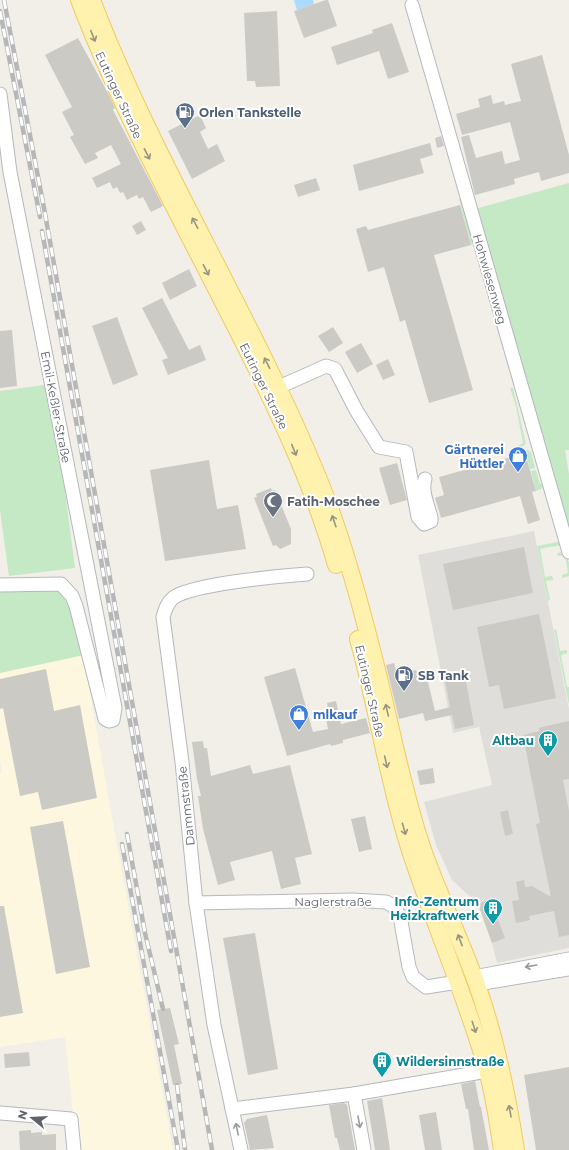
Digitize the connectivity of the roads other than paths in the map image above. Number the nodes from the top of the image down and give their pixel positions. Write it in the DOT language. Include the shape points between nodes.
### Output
graph roads {
  1 [pos="79,0"];
  2 [pos="92,0"];
  3 [pos="412,5"];
  4 [pos="0,94"];
  5 [pos="279,387"];
  6 [pos="425,479"];
  7 [pos="569,552"];
  8 [pos="306,574"];
  9 [pos="0,585"];
  10 [pos="399,790"];
  11 [pos="196,903"];
  12 [pos="569,959"];
  13 [pos="569,969"];
  14 [pos="476,980"];
  15 [pos="460,986"];
  16 [pos="487,1071"];
  17 [pos="354,1094"];
  18 [pos="232,1109"];
  19 [pos="0,1113"];
  20 [pos="74,1150"];
  21 [pos="241,1150"];
  22 [pos="364,1150"];
  23 [pos="502,1150"];
  24 [pos="516,1150"];
  1 -- 10 [label="main road, Eutinger Straße, one-way" via="98,50 134,128 262,380 292,445 336,561"];
  5 -- 2 [label="main road, Eutinger Straße, one-way" via="141,115 109,46"];
  3 -- 7 [label="street, Hohwiesenweg"];
  4 -- 9 [label="street, Emil-Keßler-Straße" via="10,172 115,708 113,720 105,719 72,596 61,584"];
  5 -- 6 [label="street" via="326,366 335,369 379,447 406,452 418,518 424,524 432,518 424,494"];
  10 -- 5 [label="main road, Eutinger Straße, one-way" via="374,658 338,532 300,433"];
  8 -- 11 [label="street, Dammstraße" via="192,590 169,601 165,610 163,626 182,762"];
  14 -- 10 [label="main road, Eutinger Straße, one-way"];
  10 -- 15 [label="main road, Eutinger Straße, one-way" via="424,892"];
  11 -- 15 [label="street, Naglerstraße" via="353,900 386,902 396,909 400,916 413,977 426,987"];
  11 -- 18 [label="street, Dammstraße" via="214,1025"];
  12 -- 14 [label="street, one-way"];
  13 -- 14 [label="street"];
  14 -- 15 [label="main road"];
  24 -- 14 [label="main road, Eutinger Straße, one-way" via="499,1053"];
  15 -- 16 [label="main road, Eutinger Straße, one-way"];
  16 -- 17 [label="street"];
  16 -- 23 [label="main road, Eutinger Straße"];
  17 -- 18 [label="street"];
  17 -- 22 [label="street, one-way"];
  21 -- 18 [label="street, Dammstraße, one-way"];
  19 -- 20 [label="street" via="71,1119"];
}
